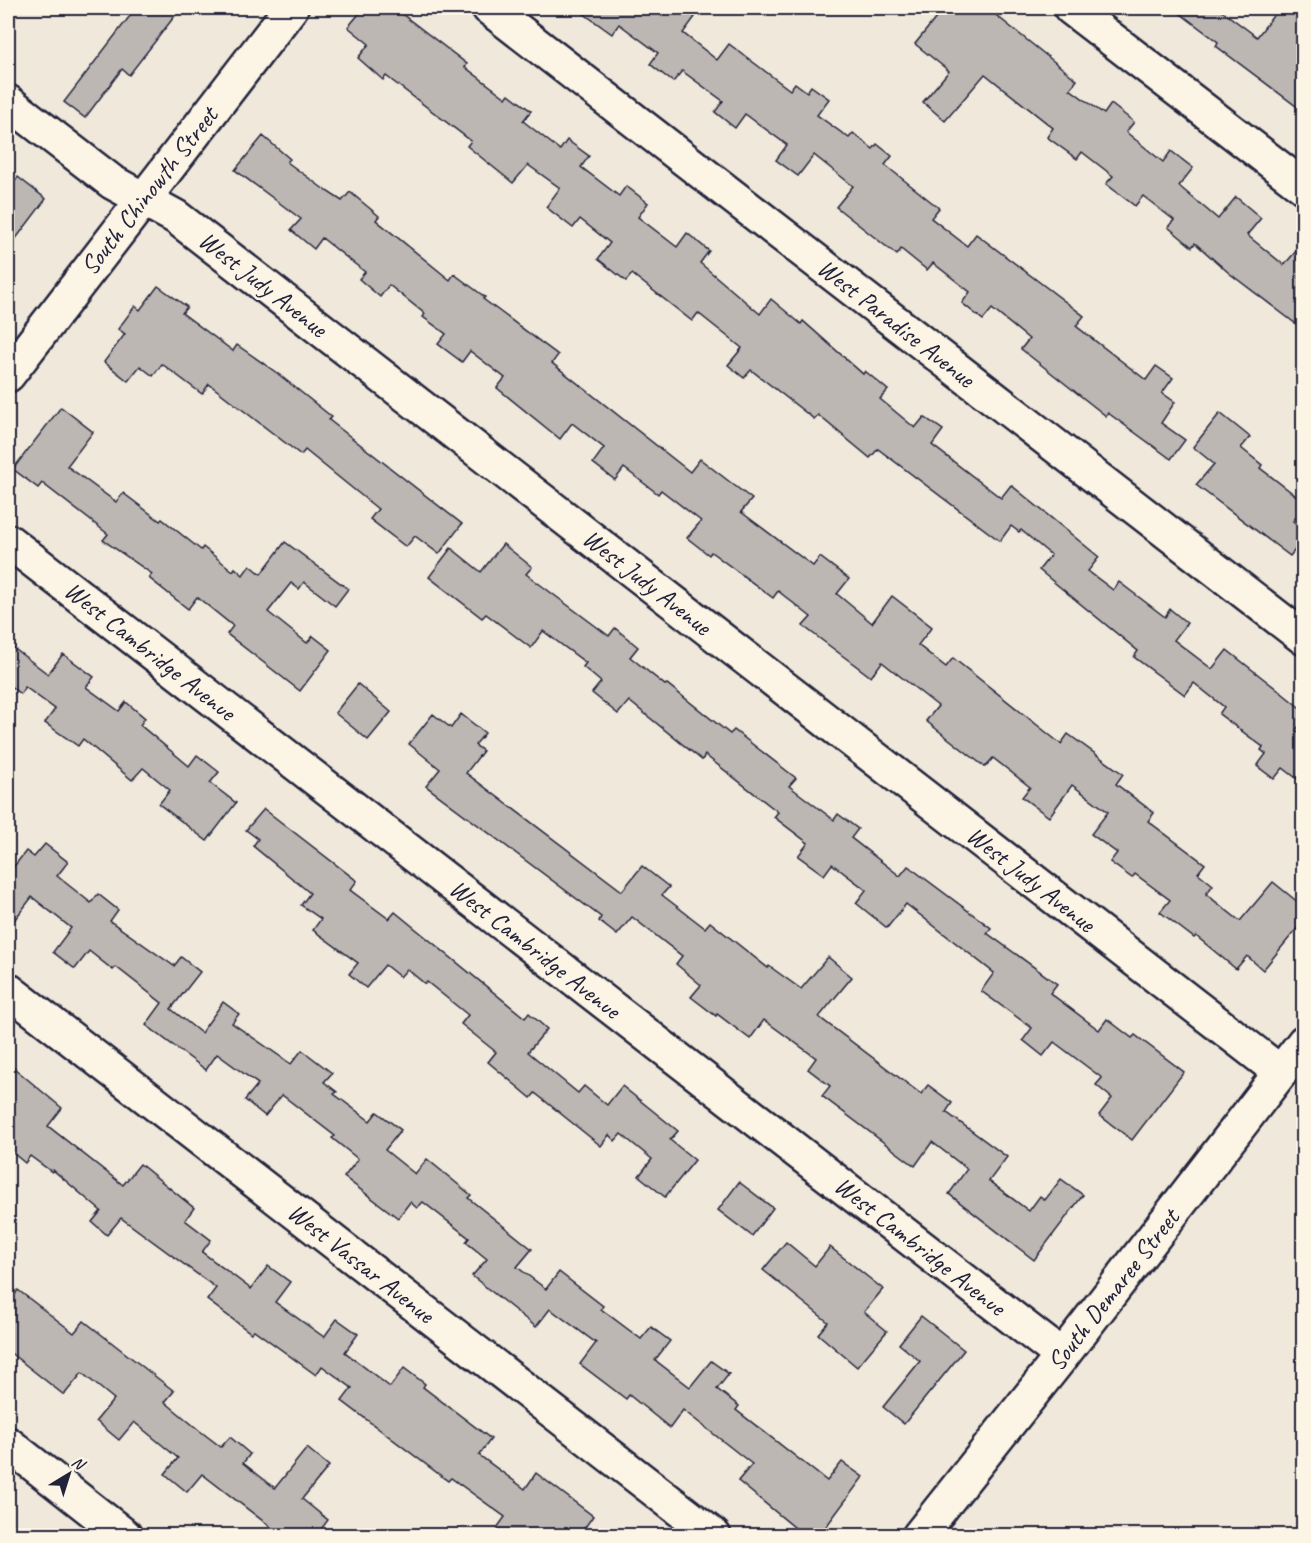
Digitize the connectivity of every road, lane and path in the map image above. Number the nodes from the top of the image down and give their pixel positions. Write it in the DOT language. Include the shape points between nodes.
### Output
graph roads {
  1 [pos="291,8"];
  2 [pos="489,8"];
  3 [pos="1071,8"];
  4 [pos="8,102"];
  5 [pos="1304,187"];
  6 [pos="143,199"];
  7 [pos="8,375"];
  8 [pos="8,541"];
  9 [pos="1304,638"];
  10 [pos="8,990"];
  11 [pos="1304,1042"];
  12 [pos="1280,1072"];
  13 [pos="1062,1356"];
  14 [pos="8,1444"];
  15 [pos="125,1536"];
  16 [pos="714,1536"];
  17 [pos="919,1536"];
  1 -- 6 [label="street, South Chinowth Street"];
  2 -- 9 [label="street, West Paradise Avenue"];
  3 -- 5 [label="street"];
  4 -- 6 [label="street, West Judy Avenue" via="112,182"];
  6 -- 7 [label="street, South Chinowth Street"];
  6 -- 12 [label="street, West Judy Avenue" via="176,217"];
  8 -- 13 [label="street, West Cambridge Avenue"];
  10 -- 16 [label="street, West Vassar Avenue"];
  11 -- 12 [label="street, South Demaree Street"];
  12 -- 13 [label="street, South Demaree Street"];
  13 -- 17 [label="street, South Demaree Street"];
  14 -- 15 [label="street"];
}
